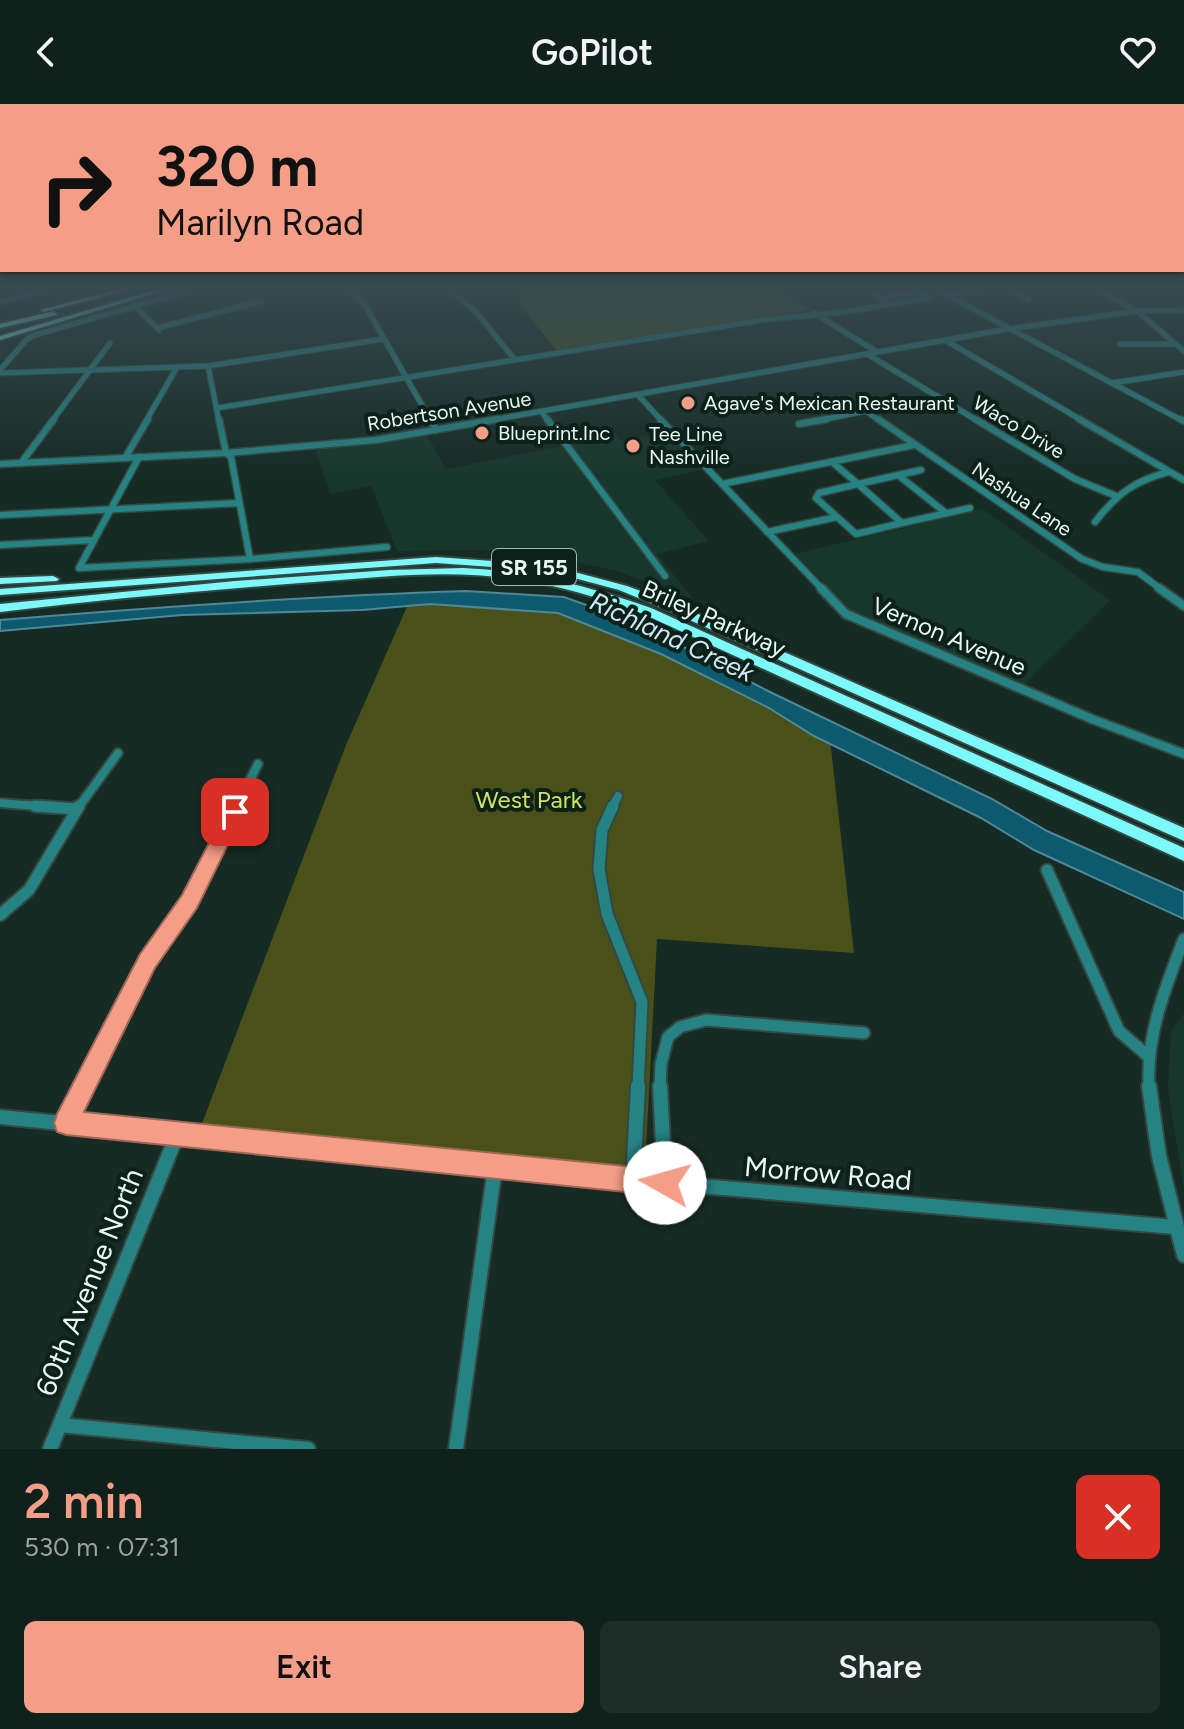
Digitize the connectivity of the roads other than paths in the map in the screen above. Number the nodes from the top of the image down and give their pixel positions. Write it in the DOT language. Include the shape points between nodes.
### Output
graph roads {
  1 [pos="17,351"];
  2 [pos="104,351"];
  3 [pos="307,351"];
  4 [pos="391,351"];
  5 [pos="508,351"];
  6 [pos="574,351"];
  7 [pos="884,351"];
  8 [pos="963,351"];
  9 [pos="1050,351"];
  10 [pos="877,352"];
  11 [pos="867,354"];
  12 [pos="515,360"];
  13 [pos="208,366"];
  14 [pos="177,367"];
  15 [pos="89,370"];
  16 [pos="0,372"];
  17 [pos="1184,372"];
  18 [pos="406,378"];
  19 [pos="1112,383"];
  20 [pos="638,395"];
  21 [pos="849,399"];
  22 [pos="217,408"];
  23 [pos="866,411"];
  24 [pos="542,412"];
  25 [pos="1184,421"];
  26 [pos="799,424"];
  27 [pos="436,430"];
  28 [pos="914,445"];
  29 [pos="226,453"];
  30 [pos="139,457"];
  31 [pos="125,458"];
  32 [pos="832,462"];
  33 [pos="21,463"];
  34 [pos="0,464"];
  35 [pos="921,470"];
  36 [pos="1169,472"];
  37 [pos="898,475"];
  38 [pos="1184,480"];
  39 [pos="722,484"];
  40 [pos="857,484"];
  41 [pos="1116,496"];
  42 [pos="239,503"];
  43 [pos="970,508"];
  44 [pos="110,510"];
  45 [pos="946,513"];
  46 [pos="0,515"];
  47 [pos="837,517"];
  48 [pos="1095,522"];
  49 [pos="902,523"];
  50 [pos="767,532"];
  51 [pos="94,540"];
  52 [pos="0,545"];
  53 [pos="387,547"];
  54 [pos="250,559"];
  55 [pos="266,571"];
  56 [pos="665,576"];
  57 [pos="0,581"];
  58 [pos="0,592"];
  59 [pos="0,605"];
  60 [pos="1184,606"];
  61 [pos="118,753"];
  62 [pos="1184,754"];
  63 [pos="258,764"];
  64 [pos="618,796"];
  65 [pos="0,803"];
  66 [pos="77,809"];
  67 [pos="1184,835"];
  68 [pos="1184,855"];
  69 [pos="1047,870"];
  70 [pos="0,915"];
  71 [pos="1184,939"];
  72 [pos="864,1033"];
  73 [pos="1149,1057"];
  74 [pos="0,1117"];
  75 [pos="66,1123"];
  76 [pos="177,1135"];
  77 [pos="495,1167"];
  78 [pos="633,1179"];
  79 [pos="665,1183"];
  80 [pos="1175,1227"];
  81 [pos="1184,1255"];
  82 [pos="60,1425"];
  83 [pos="50,1449"];
  84 [pos="308,1449"];
  85 [pos="456,1449"];
  1 -- 16 [label="street"];
  2 -- 15 [label="street"];
  3 -- 13 [label="street"];
  4 -- 18 [label="street"];
  5 -- 12 [label="street"];
  6 -- 12 [label="street"];
  7 -- 10 [label="street, Robertson Avenue"];
  8 -- 36 [label="street"];
  9 -- 19 [label="street"];
  10 -- 11 [label="street, Robertson Avenue"];
  11 -- 20 [label="street, Robertson Avenue"];
  11 -- 41 [label="street, Waco Drive" via="1075,479"];
  12 -- 18 [label="street"];
  13 -- 14 [label="street"];
  13 -- 22 [label="street"];
  14 -- 15 [label="street"];
  14 -- 31 [label="street"];
  15 -- 16 [label="street"];
  15 -- 33 [label="street"];
  17 -- 19 [label="street"];
  18 -- 22 [label="street"];
  18 -- 27 [label="street"];
  19 -- 25 [label="street"];
  20 -- 24 [label="street, Robertson Avenue"];
  20 -- 39 [label="street, Vernon Avenue"];
  21 -- 23 [label="street, Nashua Lane"];
  22 -- 29 [label="street"];
  23 -- 26 [label="street"];
  23 -- 28 [label="street, Nashua Lane"];
  24 -- 27 [label="street, Robertson Avenue"];
  24 -- 56 [label="street"];
  27 -- 29 [label="street, Robertson Avenue"];
  28 -- 32 [label="street"];
  28 -- 60 [label="street, Nashua Lane" via="1082,559 1138,572"];
  29 -- 30 [label="street, Robertson Avenue"];
  29 -- 42 [label="street"];
  30 -- 31 [label="street, Robertson Avenue"];
  30 -- 44 [label="street"];
  31 -- 33 [label="street, Robertson Avenue"];
  32 -- 39 [label="street"];
  32 -- 40 [label="street"];
  33 -- 34 [label="street, Robertson Avenue"];
  35 -- 37 [label="street"];
  36 -- 38 [label="street"];
  36 -- 41 [label="street" via="1146,476"];
  37 -- 40 [label="street"];
  37 -- 45 [label="street"];
  39 -- 50 [label="street, Vernon Avenue"];
  40 -- 47 [label="street" via="817,494"];
  40 -- 49 [label="street"];
  41 -- 48 [label="street"];
  42 -- 44 [label="street"];
  42 -- 54 [label="street"];
  43 -- 45 [label="street"];
  44 -- 46 [label="street"];
  44 -- 51 [label="street"];
  45 -- 49 [label="street"];
  47 -- 49 [label="street" via="856,534"];
  47 -- 50 [label="street"];
  50 -- 62 [label="street, Vernon Avenue" via="846,614"];
  51 -- 52 [label="street"];
  51 -- 54 [label="street" via="79,568"];
  53 -- 54 [label="street"];
  55 -- 57 [label="highway"];
  55 -- 58 [label="highway, Briley Parkway / SR 155"];
  55 -- 67 [label="highway, Briley Parkway / SR 155" via="462,560 548,568 623,588"];
  59 -- 68 [label="highway, Briley Parkway / SR 155" via="420,571 512,575 573,587 696,632"];
  61 -- 66 [label="street"];
  63 -- 75 [label="street" via="190,901 147,961"];
  64 -- 78 [label="street" via="602,830 599,869 607,914 642,1002"];
  65 -- 66 [label="street"];
  66 -- 70 [label="street" via="29,890"];
  69 -- 73 [label="street" via="1119,1031"];
  71 -- 73 [label="street" via="1154,1022"];
  72 -- 79 [label="street" via="706,1020 682,1025 666,1038 659,1058"];
  73 -- 80 [label="street" via="1150,1097"];
  74 -- 75 [label="street, Morrow Road"];
  75 -- 76 [label="street, Morrow Road"];
  76 -- 77 [label="street, Morrow Road"];
  76 -- 82 [label="street, 60th Avenue North"];
  77 -- 78 [label="street, Morrow Road"];
  77 -- 85 [label="street"];
  78 -- 79 [label="street, Morrow Road"];
  79 -- 80 [label="street, Morrow Road"];
  80 -- 81 [label="street"];
  82 -- 83 [label="street, 60th Avenue North"];
  82 -- 84 [label="street"];
}
